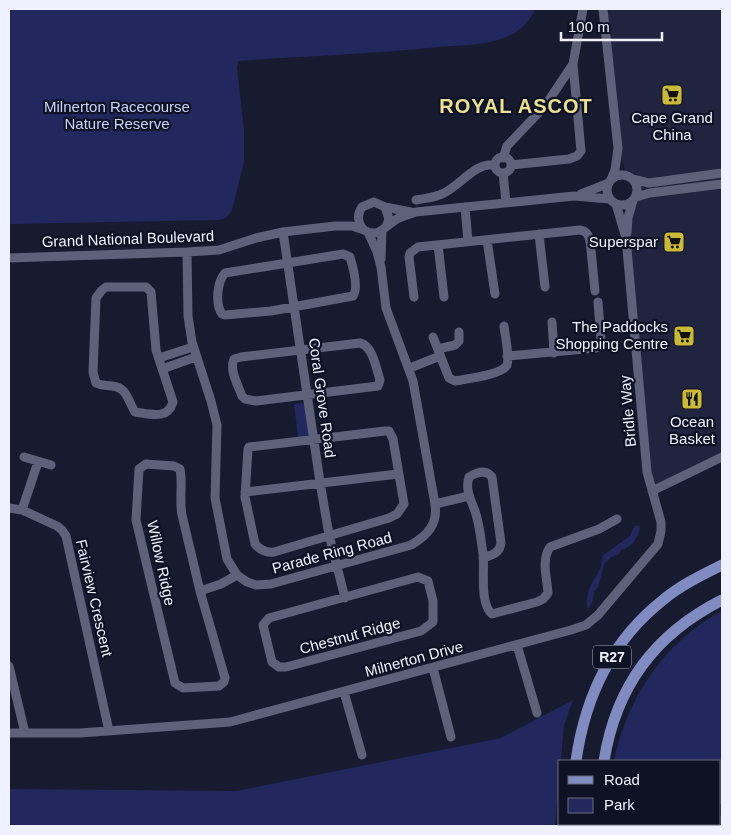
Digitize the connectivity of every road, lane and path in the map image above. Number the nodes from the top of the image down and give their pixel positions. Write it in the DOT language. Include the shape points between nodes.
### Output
graph roads {
  1 [pos="583,9"];
  2 [pos="603,9"];
  3 [pos="573,64"];
  4 [pos="575,85"];
  5 [pos="560,86"];
  6 [pos="618,148"];
  7 [pos="503,158"];
  8 [pos="495,165"];
  9 [pos="511,165"];
  10 [pos="503,173"];
  11 [pos="722,173"];
  12 [pos="631,178"];
  13 [pos="610,181"];
  14 [pos="722,184"];
  15 [pos="574,196"];
  16 [pos="635,198"];
  17 [pos="416,200"];
  18 [pos="506,202"];
  19 [pos="613,202"];
  20 [pos="385,207"];
  21 [pos="465,207"];
  22 [pos="360,210"];
  23 [pos="416,212"];
  24 [pos="335,226"];
  25 [pos="384,228"];
  26 [pos="366,231"];
  27 [pos="283,232"];
  28 [pos="539,234"];
  29 [pos="626,238"];
  30 [pos="487,240"];
  31 [pos="468,242"];
  32 [pos="438,245"];
  33 [pos="187,252"];
  34 [pos="9,258"];
  35 [pos="288,262"];
  36 [pos="381,266"];
  37 [pos="545,287"];
  38 [pos="595,291"];
  39 [pos="495,294"];
  40 [pos="414,297"];
  41 [pos="444,298"];
  42 [pos="598,302"];
  43 [pos="295,307"];
  44 [pos="552,322"];
  45 [pos="504,326"];
  46 [pos="459,332"];
  47 [pos="433,337"];
  48 [pos="193,347"];
  49 [pos="302,350"];
  50 [pos="439,352"];
  51 [pos="554,352"];
  52 [pos="507,356"];
  53 [pos="196,357"];
  54 [pos="159,358"];
  55 [pos="410,368"];
  56 [pos="162,369"];
  57 [pos="308,394"];
  58 [pos="314,438"];
  59 [pos="24,457"];
  60 [pos="722,457"];
  61 [pos="38,462"];
  62 [pos="51,465"];
  63 [pos="398,474"];
  64 [pos="320,482"];
  65 [pos="652,491"];
  66 [pos="245,492"];
  67 [pos="469,496"];
  68 [pos="435,504"];
  69 [pos="9,508"];
  70 [pos="22,510"];
  71 [pos="617,519"];
  72 [pos="329,535"];
  73 [pos="484,558"];
  74 [pos="722,565"];
  75 [pos="337,567"];
  76 [pos="236,575"];
  77 [pos="200,592"];
  78 [pos="345,598"];
  79 [pos="722,600"];
  80 [pos="517,645"];
  81 [pos="9,666"];
  82 [pos="433,668"];
  83 [pos="344,692"];
  84 [pos="537,713"];
  85 [pos="109,731"];
  86 [pos="9,733"];
  87 [pos="25,733"];
  88 [pos="451,737"];
  89 [pos="362,756"];
  90 [pos="576,760"];
  91 [pos="604,760"];
  1 -- 3 [label="street"];
  2 -- 6 [label="street"];
  3 -- 4 [label="street"];
  3 -- 5 [label="street"];
  4 -- 5 [label="street"];
  4 -- 9 [label="street" via="581,146 577,156"];
  5 -- 7 [label="street" via="510,143"];
  6 -- 12 [label="street"];
  6 -- 13 [label="street" via="616,170"];
  7 -- 8 [label="street"];
  7 -- 9 [label="street"];
  8 -- 10 [label="street"];
  8 -- 17 [label="street" via="481,166 445,193"];
  9 -- 10 [label="street" via="509,171"];
  10 -- 18 [label="street"];
  11 -- 12 [label="street" via="648,183"];
  12 -- 13 [label="street" via="620,175"];
  12 -- 16 [label="street" via="637,187"];
  13 -- 15 [label="street"];
  13 -- 19 [label="street" via="607,191"];
  14 -- 16 [label="street" via="650,193"];
  15 -- 18 [label="street"];
  15 -- 19 [label="street"];
  16 -- 19 [label="street" via="625,205"];
  16 -- 29 [label="street, Bridle Way"];
  18 -- 21 [label="street"];
  19 -- 29 [label="street, Bridle Way"];
  20 -- 22 [label="street" via="369,202"];
  20 -- 23 [label="street"];
  20 -- 25 [label="street" via="389,219"];
  21 -- 23 [label="street"];
  21 -- 31 [label="street"];
  22 -- 24 [label="street, Grand National Boulevard"];
  22 -- 26 [label="street" via="359,223"];
  23 -- 25 [label="street" via="398,218"];
  24 -- 26 [label="street, Grand National Boulevard" via="352,226"];
  24 -- 27 [label="street, Grand National Boulevard"];
  25 -- 26 [label="street" via="375,233"];
  25 -- 36 [label="street, Parade Ring Road"];
  26 -- 36 [label="street, Parade Ring Road"];
  27 -- 33 [label="street, Grand National Boulevard" via="219,250"];
  27 -- 35 [label="street, Coral Grove Road"];
  28 -- 30 [label="street"];
  28 -- 37 [label="street"];
  28 -- 38 [label="street" via="580,230 588,234"];
  29 -- 65 [label="street, Bridle Way" via="647,472"];
  30 -- 31 [label="street"];
  30 -- 39 [label="street"];
  31 -- 32 [label="street"];
  32 -- 40 [label="street" via="418,247 410,253"];
  32 -- 41 [label="street"];
  33 -- 34 [label="street, Grand National Boulevard"];
  33 -- 48 [label="street" via="188,316"];
  35 -- 43 [label="street, Coral Grove Road"];
  35 -- 43 [label="street" via="347,255 356,291 348,298"];
  35 -- 43 [label="street" via="225,273 218,291 219,310 225,315"];
  36 -- 55 [label="street, Parade Ring Road" via="386,308"];
  42 -- 51 [label="street" via="599,345 592,349"];
  43 -- 49 [label="street, Coral Grove Road"];
  44 -- 51 [label="street"];
  45 -- 52 [label="street"];
  46 -- 50 [label="street" via="455,346"];
  47 -- 50 [label="street"];
  48 -- 53 [label="street"];
  48 -- 54 [label="street"];
  49 -- 57 [label="street, Coral Grove Road"];
  49 -- 57 [label="street" via="241,357 234,359 232,364 245,399 256,401"];
  49 -- 57 [label="street" via="363,343 369,349 380,380 378,386 370,388"];
  50 -- 52 [label="street" via="449,378 455,381 502,371"];
  50 -- 55 [label="street"];
  51 -- 52 [label="street"];
  53 -- 56 [label="street"];
  53 -- 76 [label="street" via="217,425 216,506 227,559"];
  54 -- 56 [label="street"];
  54 -- 56 [label="street" via="150,290 106,287 102,290 96,298 93,372 96,383 124,390 135,412 163,414 171,409 173,402"];
  55 -- 68 [label="street, Parade Ring Road"];
  57 -- 58 [label="street, Coral Grove Road"];
  58 -- 63 [label="street" via="389,431"];
  58 -- 64 [label="street, Coral Grove Road"];
  58 -- 66 [label="street" via="249,447"];
  59 -- 61 [label="street"];
  60 -- 65 [label="street"];
  61 -- 62 [label="street"];
  61 -- 70 [label="street"];
  63 -- 64 [label="street"];
  63 -- 72 [label="street" via="404,504 397,514"];
  64 -- 66 [label="street"];
  64 -- 72 [label="street, Coral Grove Road"];
  65 -- 80 [label="street, Milnerton Drive" via="661,522 658,544 598,615 586,625"];
  66 -- 72 [label="street" via="255,544 260,549 274,552"];
  67 -- 68 [label="street"];
  67 -- 73 [label="street" via="477,516"];
  67 -- 73 [label="street" via="469,477 475,473 489,473 501,548"];
  68 -- 75 [label="street, Parade Ring Road" via="434,522 420,540"];
  69 -- 70 [label="street, Fairview Crescent"];
  70 -- 85 [label="street, Fairview Crescent" via="57,526 66,536"];
  71 -- 73 [label="street" via="550,547 545,559 548,593 537,602 495,614 489,612 485,602"];
  72 -- 75 [label="street, Coral Grove Road"];
  74 -- 90 [label="main road, R27" via="663,599 620,645 609,660 588,705"];
  75 -- 76 [label="street, Parade Ring Road" via="271,584 247,582"];
  75 -- 78 [label="street"];
  76 -- 77 [label="street"];
  77 -- 77 [label="street, Willow Ridge" via="225,678 218,686 183,688 175,682 171,670 136,520 139,469 146,464 180,469 180,505"];
  78 -- 78 [label="street, Chestnut Ridge" via="424,578 428,581 433,601 433,622 421,631 286,667 275,665 264,633 265,621 275,615"];
  79 -- 91 [label="main road, R27" via="680,626 641,665 614,717"];
  80 -- 82 [label="street, Milnerton Drive"];
  80 -- 84 [label="street"];
  81 -- 87 [label="street"];
  82 -- 83 [label="street, Milnerton Drive"];
  82 -- 88 [label="street"];
  83 -- 85 [label="street, Milnerton Drive" via="230,722"];
  83 -- 89 [label="street"];
  85 -- 87 [label="street, Milnerton Drive"];
  86 -- 87 [label="street, Milnerton Drive"];
}
